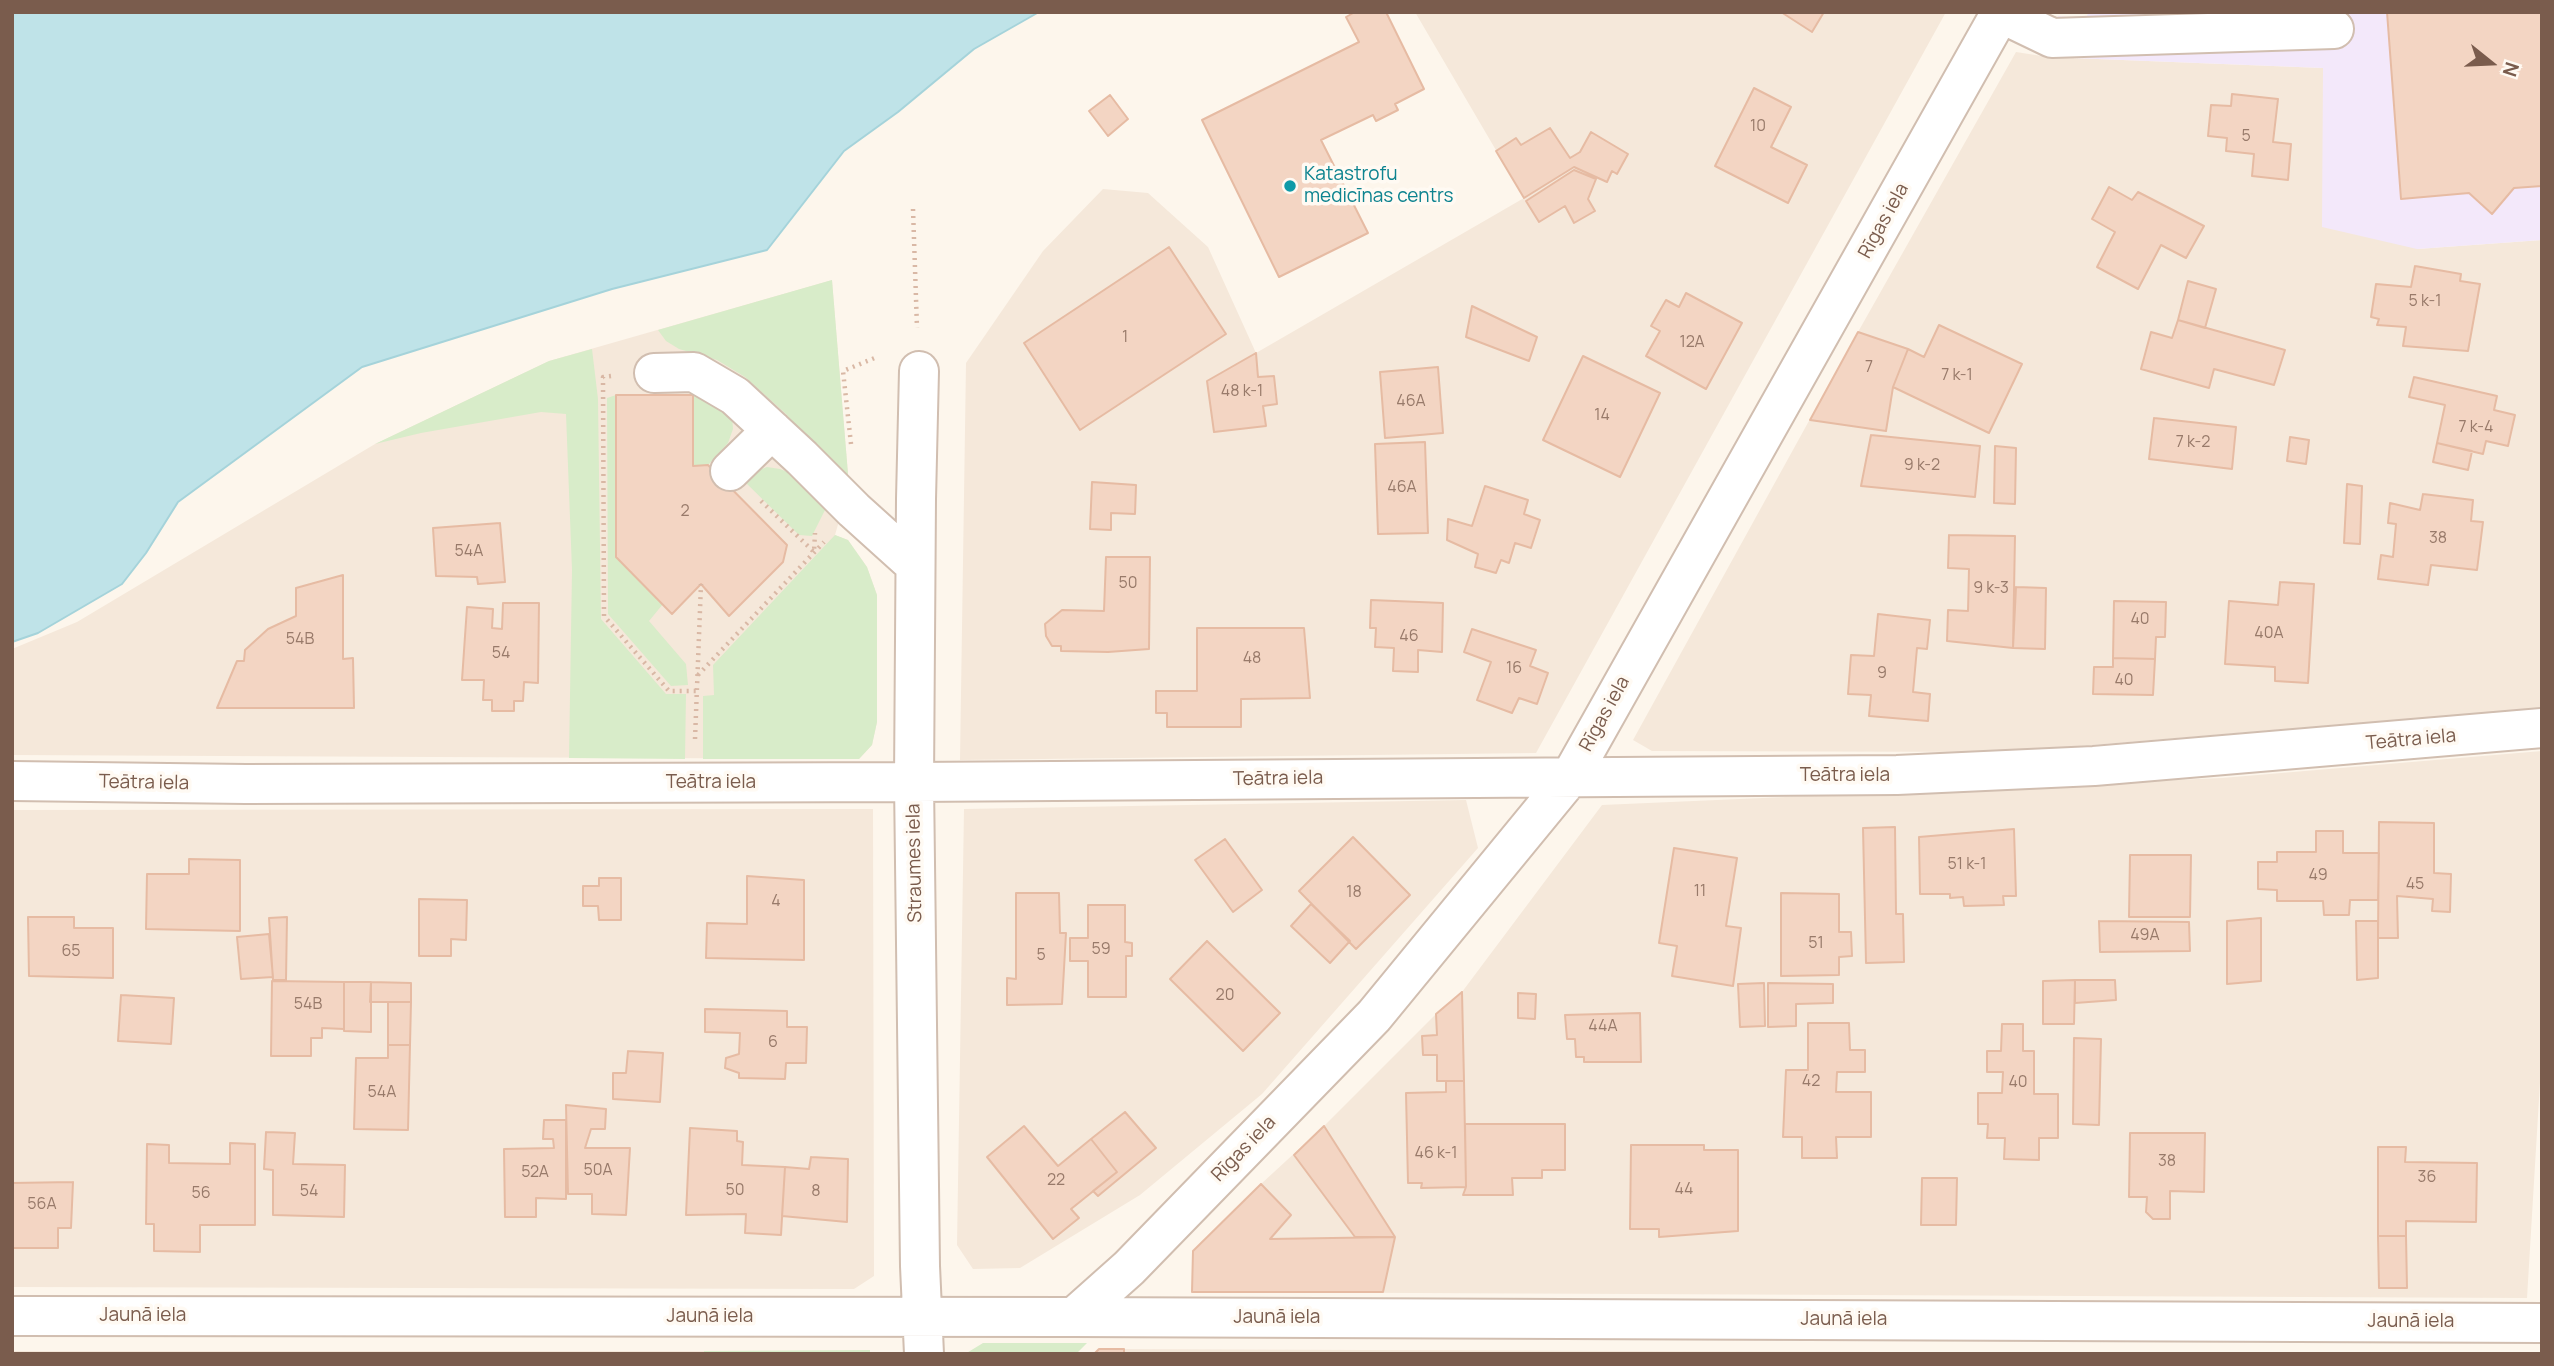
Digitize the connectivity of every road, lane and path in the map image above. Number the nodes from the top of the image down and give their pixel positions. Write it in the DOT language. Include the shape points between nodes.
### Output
graph roads {
  1 [pos="2001,13"];
  2 [pos="2334,29"];
  3 [pos="914,209"];
  4 [pos="879,356"];
  5 [pos="919,371"];
  6 [pos="654,373"];
  7 [pos="772,430"];
  8 [pos="730,471"];
  9 [pos="845,501"];
  10 [pos="814,552"];
  11 [pos="915,565"];
  12 [pos="701,584"];
  13 [pos="698,674"];
  14 [pos="696,691"];
  15 [pos="2542,728"];
  16 [pos="695,745"];
  17 [pos="1571,776"];
  18 [pos="12,781"];
  19 [pos="914,782"];
  20 [pos="12,1316"];
  21 [pos="1074,1317"];
  22 [pos="2542,1323"];
  23 [pos="924,1335"];
  1 -- 2 [label="street" via="2052,38"];
  1 -- 17 [label="street, Rīgas iela"];
  3 -- 5 [label="path"];
  4 -- 9 [label="path" via="844,371 855,486"];
  5 -- 11 [label="street, Straumes iela"];
  6 -- 7 [label="street" via="694,372 735,396"];
  6 -- 14 [label="path" via="603,377 604,616 669,691"];
  7 -- 8 [label="street"];
  7 -- 9 [label="street"];
  8 -- 10 [label="path"];
  9 -- 10 [label="path" via="813,536"];
  9 -- 10 [label="path" via="852,535 838,528"];
  9 -- 11 [label="street"];
  10 -- 13 [label="path"];
  11 -- 19 [label="street, Straumes iela"];
  12 -- 13 [label="path"];
  13 -- 14 [label="path"];
  14 -- 16 [label="path"];
  15 -- 17 [label="street, Teātra iela" via="2081,767 1897,775"];
  17 -- 19 [label="street, Teātra iela"];
  17 -- 21 [label="street, Rīgas iela" via="1374,1016 1129,1268"];
  18 -- 19 [label="street, Teātra iela"];
  19 -- 23 [label="street, Straumes iela"];
  20 -- 23 [label="street, Jaunā iela"];
  21 -- 22 [label="street, Jaunā iela"];
  21 -- 23 [label="street, Jaunā iela"];
}
